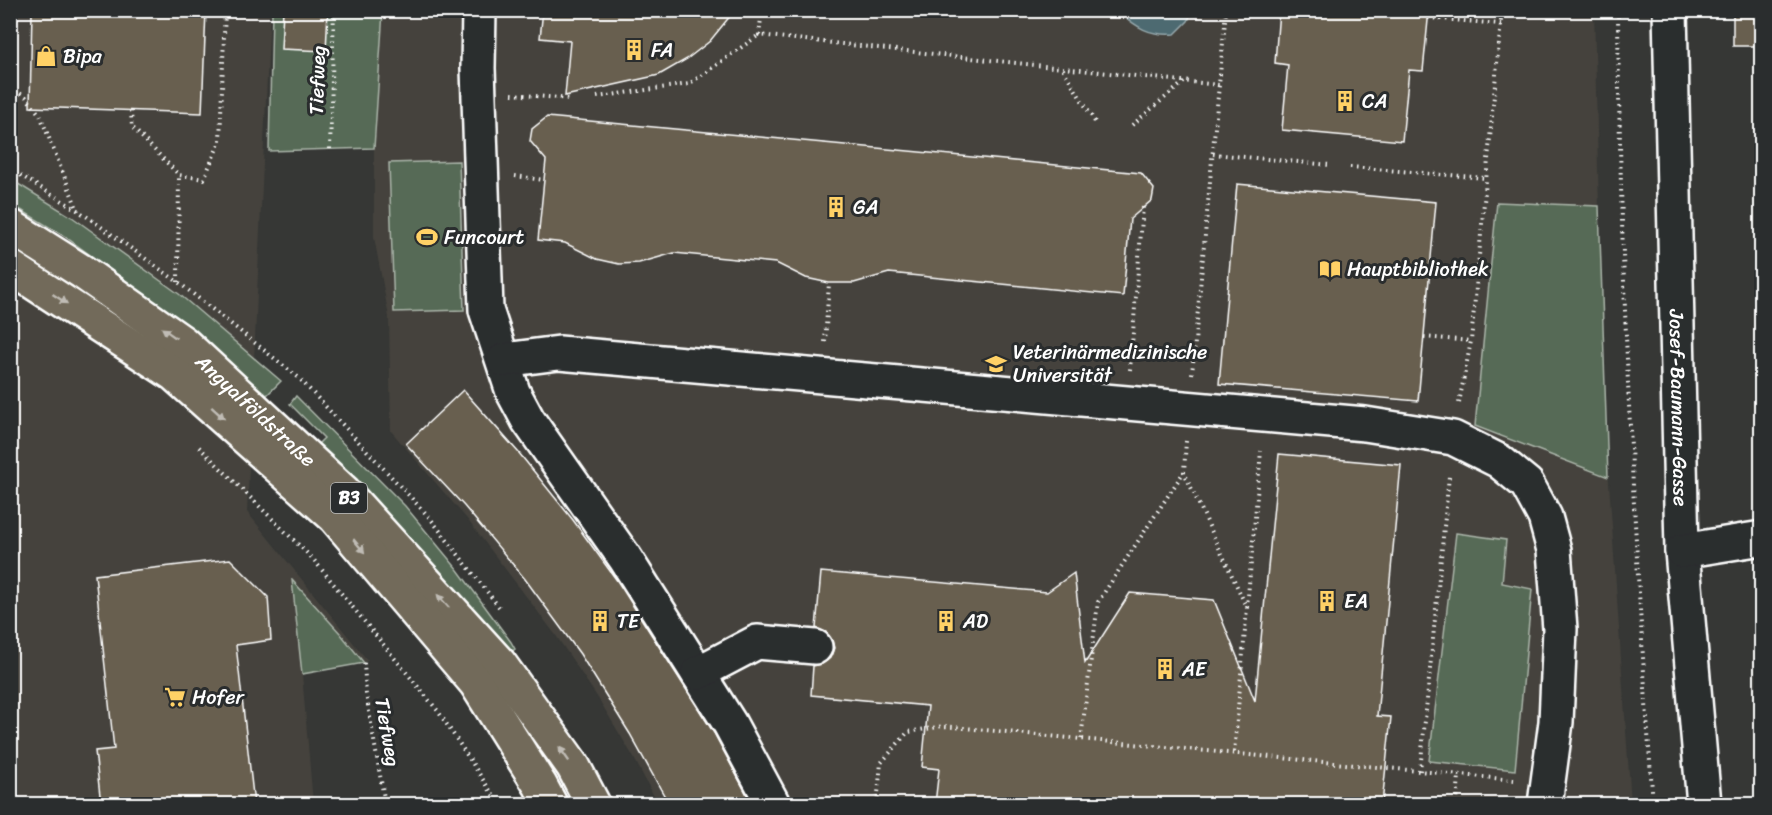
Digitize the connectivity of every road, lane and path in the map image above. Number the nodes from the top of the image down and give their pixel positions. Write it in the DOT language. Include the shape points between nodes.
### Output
graph roads {
  1 [pos="225,10"];
  2 [pos="334,10"];
  3 [pos="479,10"];
  4 [pos="762,10"];
  5 [pos="1502,10"];
  6 [pos="1618,10"];
  7 [pos="1670,10"];
  8 [pos="1428,18"];
  9 [pos="1501,24"];
  10 [pos="759,35"];
  11 [pos="1063,68"];
  12 [pos="1184,81"];
  13 [pos="1219,85"];
  14 [pos="10,87"];
  15 [pos="478,91"];
  16 [pos="597,97"];
  17 [pos="571,99"];
  18 [pos="131,111"];
  19 [pos="1095,122"];
  20 [pos="1132,125"];
  21 [pos="330,150"];
  22 [pos="1213,154"];
  23 [pos="1330,165"];
  24 [pos="1350,167"];
  25 [pos="178,175"];
  26 [pos="1486,178"];
  27 [pos="1143,207"];
  28 [pos="79,212"];
  29 [pos="10,226"];
  30 [pos="10,267"];
  31 [pos="178,282"];
  32 [pos="829,283"];
  33 [pos="1424,337"];
  34 [pos="1471,341"];
  35 [pos="504,360"];
  36 [pos="823,376"];
  37 [pos="1127,404"];
  38 [pos="1264,416"];
  39 [pos="1453,438"];
  40 [pos="198,446"];
  41 [pos="1184,472"];
  42 [pos="1761,538"];
  43 [pos="1683,551"];
  44 [pos="1247,608"];
  45 [pos="815,647"];
  46 [pos="364,663"];
  47 [pos="698,673"];
  48 [pos="1081,739"];
  49 [pos="1420,771"];
  50 [pos="1459,774"];
  51 [pos="1545,794"];
  52 [pos="385,804"];
  53 [pos="499,804"];
  54 [pos="550,804"];
  55 [pos="593,804"];
  56 [pos="773,804"];
  57 [pos="877,804"];
  58 [pos="1456,804"];
  59 [pos="1653,804"];
  60 [pos="1704,804"];
  1 -- 25 [label="path" via="220,141 204,179"];
  2 -- 21 [label="path, Tiefweg"];
  3 -- 15 [label="street"];
  4 -- 10 [label="path"];
  5 -- 9 [label="path"];
  6 -- 59 [label="path" via="1620,172"];
  7 -- 43 [label="street, Josef-Baumann-Gasse"];
  8 -- 9 [label="path"];
  9 -- 26 [label="path"];
  10 -- 11 [label="path"];
  10 -- 16 [label="path" via="689,84"];
  11 -- 12 [label="path"];
  11 -- 19 [label="path"];
  12 -- 13 [label="path"];
  12 -- 20 [label="path"];
  14 -- 28 [label="path" via="26,97 40,115"];
  15 -- 17 [label="path"];
  15 -- 35 [label="street" via="486,310"];
  18 -- 25 [label="path" via="132,127"];
  22 -- 23 [label="path"];
  24 -- 26 [label="path"];
  25 -- 31 [label="path"];
  26 -- 34 [label="path"];
  27 -- 37 [label="path"];
  55 -- 29 [label="main road, Angyalföldstraße / B3, one-way" via="573,766 499,663 344,492 183,343"];
  30 -- 54 [label="main road, Angyalföldstraße / B3, one-way" via="174,374 334,517 476,683"];
  32 -- 36 [label="path"];
  33 -- 34 [label="path"];
  34 -- 39 [label="path"];
  35 -- 36 [label="street" via="559,353"];
  35 -- 47 [label="street" via="513,392 528,420 625,558"];
  36 -- 37 [label="street"];
  37 -- 38 [label="street"];
  38 -- 39 [label="street" via="1365,424"];
  38 -- 44 [label="path"];
  39 -- 49 [label="path"];
  39 -- 51 [label="street" via="1499,461 1527,484 1545,518 1554,550 1560,629 1556,722"];
  40 -- 53 [label="path" via="313,559 438,711"];
  41 -- 48 [label="path" via="1098,602"];
  42 -- 43 [label="street"];
  43 -- 60 [label="street, Josef-Baumann-Gasse"];
  45 -- 47 [label="street" via="757,642"];
  46 -- 52 [label="path, Tiefweg"];
  47 -- 56 [label="street"];
  48 -- 49 [label="path"];
  48 -- 57 [label="path" via="943,726 908,732 881,763"];
  49 -- 50 [label="path"];
  50 -- 51 [label="path"];
  50 -- 58 [label="path"];
}
